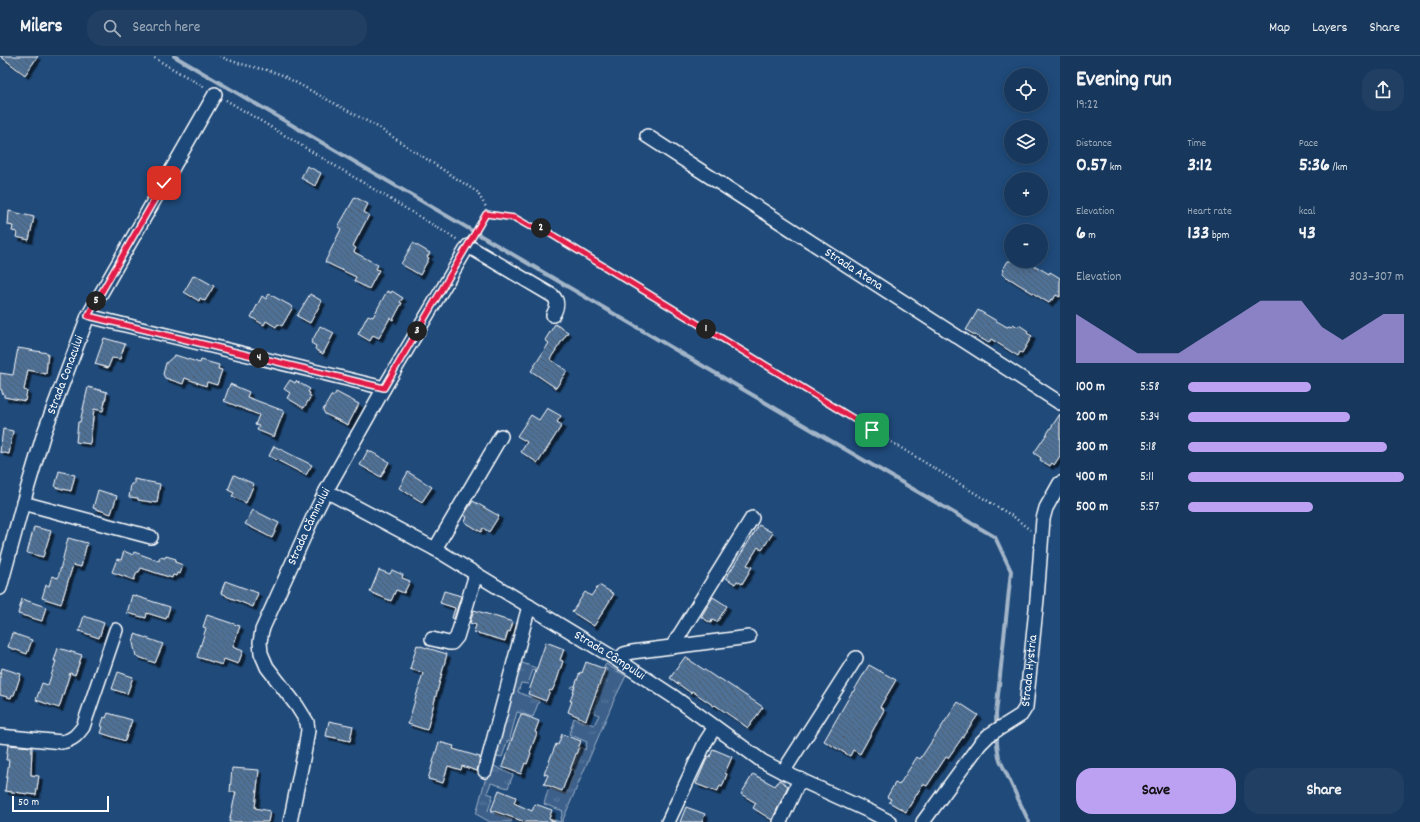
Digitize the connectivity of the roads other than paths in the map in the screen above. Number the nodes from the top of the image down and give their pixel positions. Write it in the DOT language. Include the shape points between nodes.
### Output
graph roads {
  1 [pos="215,94"];
  2 [pos="647,136"];
  3 [pos="553,315"];
  4 [pos="88,316"];
  5 [pos="384,388"];
  6 [pos="1060,403"];
  7 [pos="501,436"];
  8 [pos="1060,483"];
  9 [pos="326,491"];
  10 [pos="23,503"];
  11 [pos="752,518"];
  12 [pos="151,537"];
  13 [pos="434,549"];
  14 [pos="476,574"];
  15 [pos="0,588"];
  16 [pos="529,606"];
  17 [pos="116,630"];
  18 [pos="749,637"];
  19 [pos="432,639"];
  20 [pos="672,646"];
  21 [pos="856,658"];
  22 [pos="619,661"];
  23 [pos="715,727"];
  24 [pos="0,736"];
  25 [pos="484,771"];
  26 [pos="783,772"];
  27 [pos="800,779"];
  28 [pos="290,822"];
  29 [pos="668,822"];
  30 [pos="780,822"];
  31 [pos="890,822"];
  32 [pos="923,822"];
  1 -- 4 [label="street, Strada Conacului"];
  2 -- 6 [label="street, Strada Atena"];
  3 -- 5 [label="street, Strada Căminului" via="557,304 554,296 468,246"];
  4 -- 5 [label="street"];
  4 -- 10 [label="street, Strada Conacului" via="44,433"];
  5 -- 9 [label="street, Strada Căminului"];
  7 -- 13 [label="street"];
  8 -- 32 [label="street, Strada Hystria" via="1043,519 1026,707 1021,715 989,735"];
  9 -- 13 [label="street, Strada Câmpului"];
  9 -- 28 [label="street, Strada Căminului" via="262,630 260,642 261,653 267,667 307,722 305,749"];
  10 -- 12 [label="street"];
  10 -- 15 [label="street, Strada Conacului"];
  11 -- 20 [label="street"];
  13 -- 14 [label="street, Strada Câmpului"];
  14 -- 16 [label="street, Strada Câmpului"];
  14 -- 19 [label="street" via="457,637 452,643"];
  16 -- 22 [label="street, Strada Câmpului"];
  16 -- 25 [label="street"];
  17 -- 24 [label="street" via="83,727 76,736 62,742"];
  18 -- 20 [label="street"];
  20 -- 22 [label="street" via="624,654"];
  21 -- 26 [label="street"];
  22 -- 23 [label="street, Strada Câmpului" via="662,688"];
  23 -- 26 [label="street, Strada Câmpului" via="762,761"];
  23 -- 29 [label="street"];
  26 -- 27 [label="street, Strada Câmpului"];
  27 -- 30 [label="street"];
  27 -- 31 [label="street, Strada Câmpului"];
}
